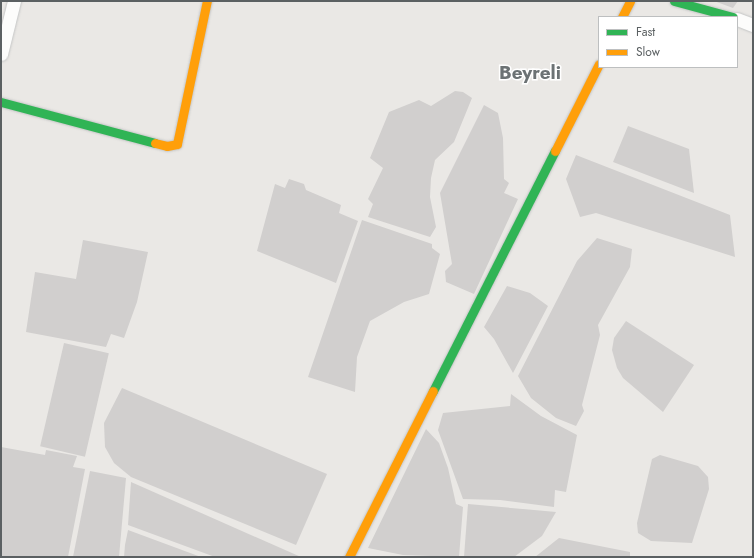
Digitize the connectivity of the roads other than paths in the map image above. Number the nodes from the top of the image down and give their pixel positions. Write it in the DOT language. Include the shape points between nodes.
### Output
graph roads {
  1 [pos="14,1"];
  2 [pos="207,1"];
  3 [pos="630,1"];
  4 [pos="674,1"];
  5 [pos="622,16"];
  6 [pos="730,16"];
  7 [pos="738,19"];
  8 [pos="753,25"];
  9 [pos="1,54"];
  10 [pos="598,66"];
  11 [pos="1,102"];
  12 [pos="349,557"];
  1 -- 9 [label="street"];
  2 -- 11 [label="street" via="177,144 168,146"];
  3 -- 5 [label="street"];
  4 -- 6 [label="street"];
  7 -- 8 [label="street"];
  10 -- 12 [label="street"];
}
